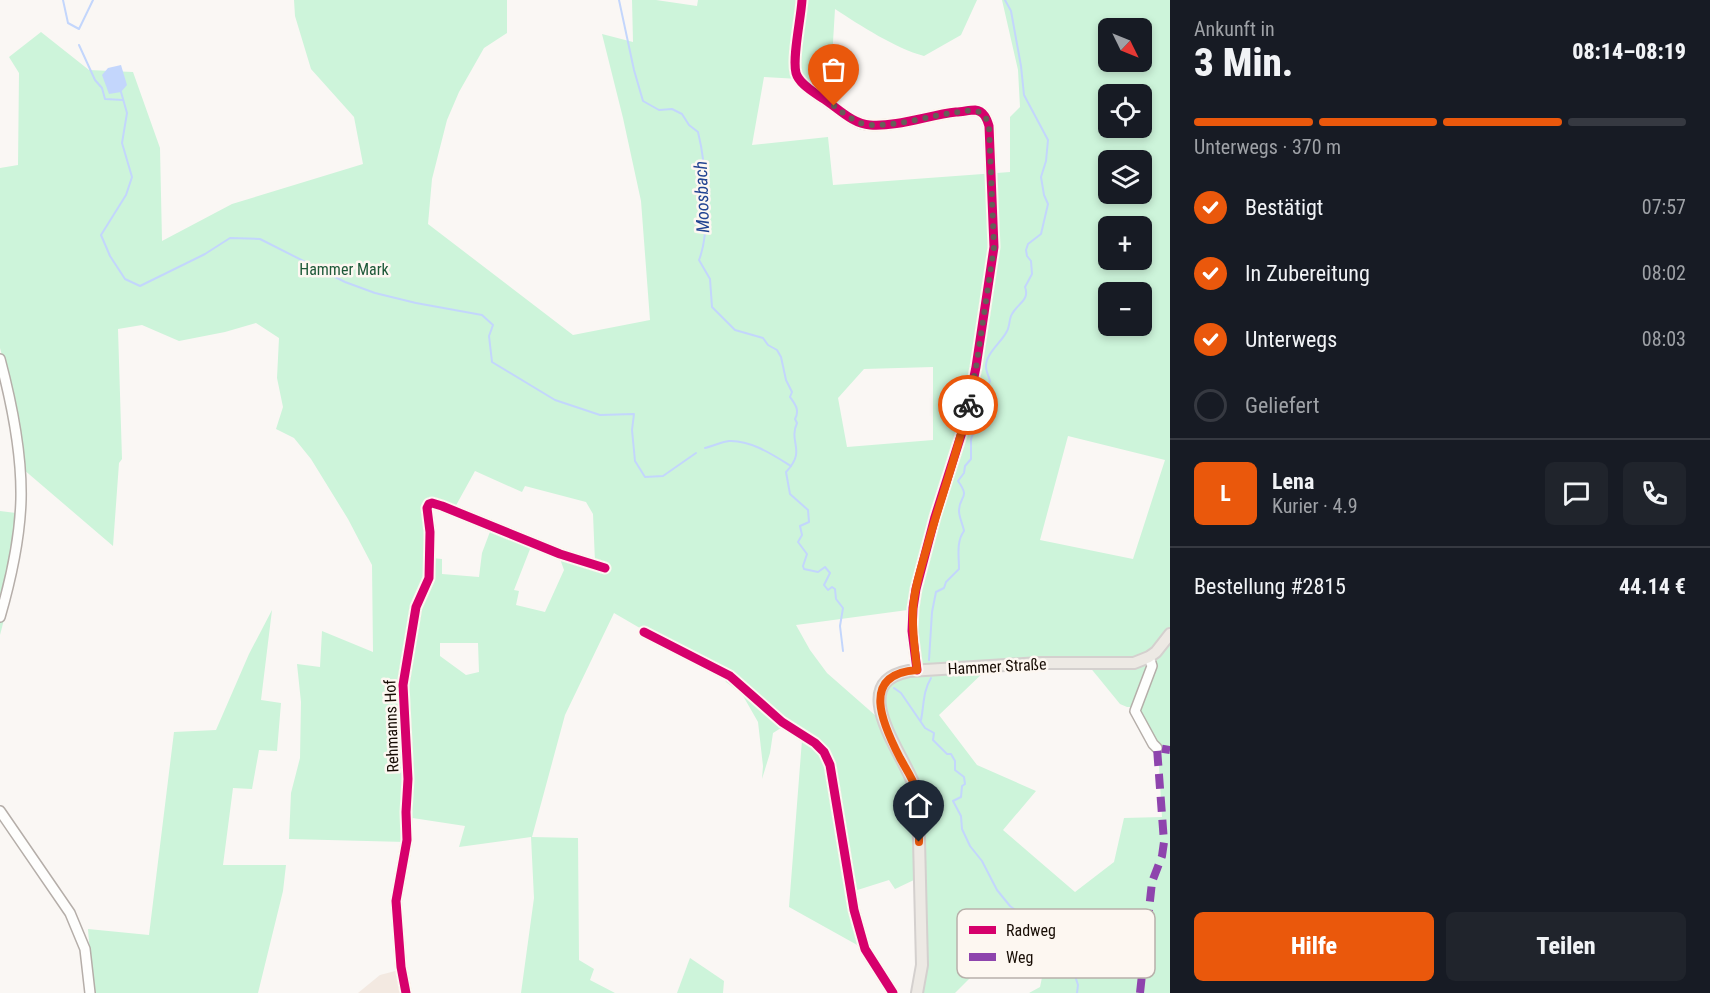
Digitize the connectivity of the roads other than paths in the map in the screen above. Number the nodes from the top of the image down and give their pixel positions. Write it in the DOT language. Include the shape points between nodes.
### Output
graph roads {
  1 [pos="802,0"];
  2 [pos="0,359"];
  3 [pos="605,568"];
  4 [pos="0,616"];
  5 [pos="644,632"];
  6 [pos="1170,634"];
  7 [pos="1149,657"];
  8 [pos="917,670"];
  9 [pos="1157,748"];
  10 [pos="0,811"];
  11 [pos="90,993"];
  12 [pos="406,993"];
  13 [pos="893,993"];
  14 [pos="917,993"];
  1 -- 8 [label="street" via="797,77 848,116 872,125 975,110 982,113 989,126 994,247 964,426 916,589 912,631"];
  2 -- 4 [label="street" via="15,425 21,499 16,549"];
  3 -- 12 [label="street, Rehmanns Hof" via="442,506 432,503 427,508 429,578 416,607 403,685 407,840 396,901"];
  5 -- 13 [label="street" via="730,676 824,752 830,765 854,910 865,949"];
  6 -- 7 [label="main road"];
  7 -- 8 [label="main road, Hammer Straße" via="1119,664 1040,663"];
  7 -- 9 [label="street" via="1152,666 1136,711"];
  8 -- 14 [label="main road, Hammer Straße" via="887,680 880,703 888,732 918,798 922,950"];
  10 -- 11 [label="street" via="70,913 85,949"];
}
